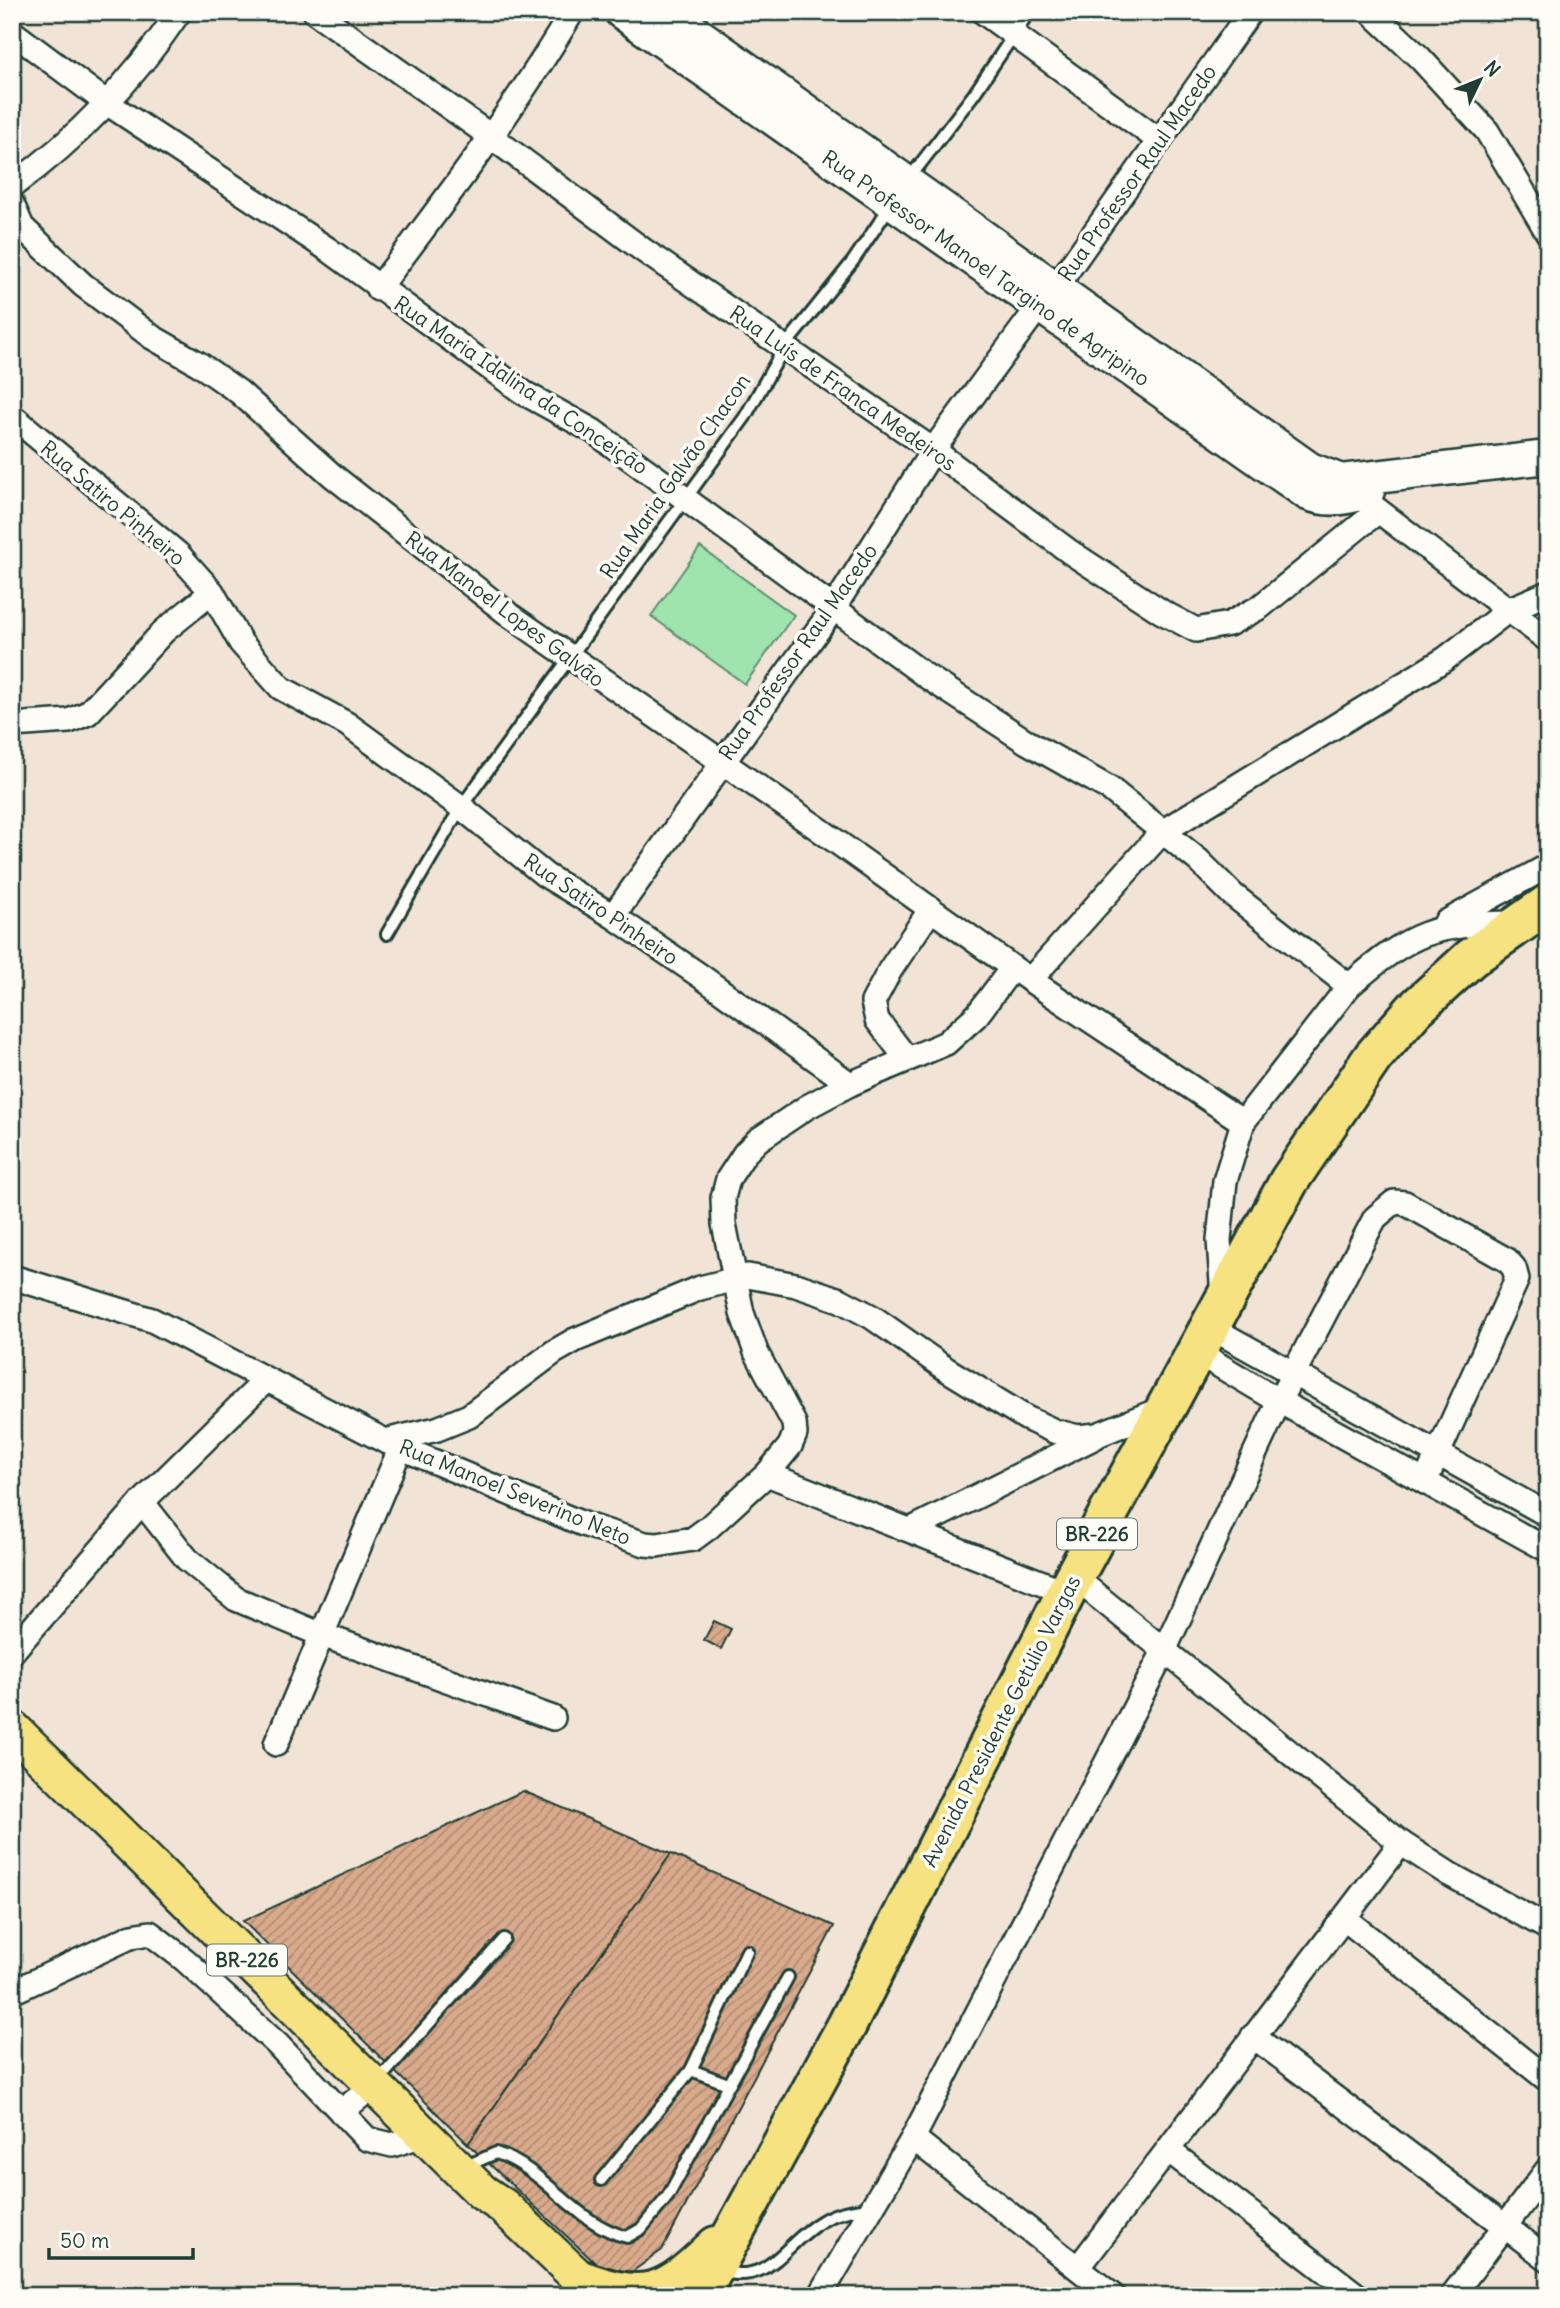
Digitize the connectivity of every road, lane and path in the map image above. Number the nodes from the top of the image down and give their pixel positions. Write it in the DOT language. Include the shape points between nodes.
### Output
graph roads {
  1 [pos="179,12"];
  2 [pos="315,12"];
  3 [pos="572,12"];
  4 [pos="621,12"];
  5 [pos="667,12"];
  6 [pos="983,12"];
  7 [pos="1029,12"];
  8 [pos="1250,12"];
  9 [pos="1371,12"];
  10 [pos="12,32"];
  11 [pos="1014,34"];
  12 [pos="107,103"];
  13 [pos="489,135"];
  14 [pos="1160,141"];
  15 [pos="12,186"];
  16 [pos="899,193"];
  17 [pos="12,204"];
  18 [pos="1548,233"];
  19 [pos="378,289"];
  20 [pos="1048,296"];
  21 [pos="785,346"];
  22 [pos="12,415"];
  23 [pos="933,450"];
  24 [pos="1548,457"];
  25 [pos="1363,495"];
  26 [pos="687,498"];
  27 [pos="212,592"];
  28 [pos="1548,593"];
  29 [pos="834,609"];
  30 [pos="1510,609"];
  31 [pos="1548,640"];
  32 [pos="569,658"];
  33 [pos="12,725"];
  34 [pos="722,761"];
  35 [pos="461,807"];
  36 [pos="1162,832"];
  37 [pos="1548,866"];
  38 [pos="931,909"];
  39 [pos="1533,913"];
  40 [pos="613,916"];
  41 [pos="1432,930"];
  42 [pos="387,934"];
  43 [pos="1021,974"];
  44 [pos="1349,986"];
  45 [pos="907,1059"];
  46 [pos="850,1084"];
  47 [pos="1243,1122"];
  48 [pos="12,1277"];
  49 [pos="733,1279"];
  50 [pos="1209,1326"];
  51 [pos="1293,1376"];
  52 [pos="265,1381"];
  53 [pos="1279,1401"];
  54 [pos="1164,1408"];
  55 [pos="1097,1435"];
  56 [pos="393,1444"];
  57 [pos="1440,1455"];
  58 [pos="767,1474"];
  59 [pos="1425,1482"];
  60 [pos="142,1502"];
  61 [pos="1548,1516"];
  62 [pos="910,1530"];
  63 [pos="1548,1550"];
  64 [pos="1071,1585"];
  65 [pos="322,1635"];
  66 [pos="12,1653"];
  67 [pos="1163,1653"];
  68 [pos="552,1718"];
  69 [pos="12,1728"];
  70 [pos="276,1744"];
  71 [pos="1401,1843"];
  72 [pos="1345,1919"];
  73 [pos="1548,1928"];
  74 [pos="504,1939"];
  75 [pos="747,1951"];
  76 [pos="788,1977"];
  77 [pos="12,1992"];
  78 [pos="1253,2036"];
  79 [pos="691,2070"];
  80 [pos="1548,2080"];
  81 [pos="729,2084"];
  82 [pos="373,2086"];
  83 [pos="341,2112"];
  84 [pos="423,2135"];
  85 [pos="913,2138"];
  86 [pos="1168,2150"];
  87 [pos="1548,2169"];
  88 [pos="601,2180"];
  89 [pos="470,2181"];
  90 [pos="872,2207"];
  91 [pos="1506,2227"];
  92 [pos="733,2230"];
  93 [pos="1548,2259"];
  94 [pos="1078,2268"];
  95 [pos="705,2283"];
  96 [pos="584,2291"];
  97 [pos="820,2296"];
  98 [pos="1113,2296"];
  99 [pos="1358,2296"];
  100 [pos="1452,2296"];
  1 -- 12 [label="street"];
  2 -- 13 [label="street, Rua Luís de Franca Medeiros"];
  3 -- 13 [label="street"];
  4 -- 16 [label="street, Rua Professor Manoel Targino de Agripino"];
  5 -- 16 [label="street, Rua Professor Manoel Targino de Agripino"];
  6 -- 11 [label="street"];
  7 -- 11 [label="lane, Rua Maria Galvão Chacon"];
  8 -- 14 [label="street, Rua Professor Raul Macedo"];
  9 -- 18 [label="street" via="1487,131"];
  10 -- 12 [label="street, Rua Maria Idalina da Conceição"];
  11 -- 14 [label="street"];
  11 -- 16 [label="lane, Rua Maria Galvão Chacon"];
  12 -- 15 [label="street" via="83,130"];
  12 -- 19 [label="street, Rua Maria Idalina da Conceição" via="329,250"];
  13 -- 19 [label="street"];
  13 -- 21 [label="street, Rua Luís de Franca Medeiros" via="643,250"];
  14 -- 20 [label="street, Rua Professor Raul Macedo"];
  16 -- 20 [label="street, Rua Professor Manoel Targino de Agripino"];
  16 -- 21 [label="lane, Rua Maria Galvão Chacon" via="853,261"];
  17 -- 32 [label="street, Rua Manoel Lopes Galvão" via="22,227 83,285 152,337 239,392 382,516"];
  19 -- 26 [label="street, Rua Maria Idalina da Conceição" via="524,393 593,431"];
  20 -- 23 [label="street, Rua Professor Raul Macedo"];
  20 -- 25 [label="street, Rua Professor Manoel Targino de Agripino" via="1308,494 1322,500"];
  21 -- 23 [label="street, Rua Luís de Franca Medeiros"];
  21 -- 26 [label="lane, Rua Maria Galvão Chacon" via="745,417"];
  22 -- 27 [label="street, Rua Satiro Pinheiro" via="178,554"];
  23 -- 25 [label="street, Rua Luís de Franca Medeiros" via="1070,552 1196,630 1229,624 1260,607"];
  23 -- 29 [label="street, Rua Professor Raul Macedo"];
  24 -- 25 [label="street, Rua Professor Manoel Targino de Agripino" via="1408,474"];
  25 -- 30 [label="street"];
  26 -- 29 [label="street, Rua Maria Idalina da Conceição"];
  26 -- 32 [label="lane, Rua Maria Galvão Chacon"];
  27 -- 33 [label="street" via="164,631 88,713 68,721"];
  27 -- 35 [label="street, Rua Satiro Pinheiro" via="241,643 281,688 347,724"];
  28 -- 30 [label="street, Rua Manoel Severino Neto"];
  29 -- 34 [label="street, Rua Professor Raul Macedo"];
  29 -- 36 [label="street, Rua Maria Idalina da Conceição" via="1027,742 1110,789"];
  30 -- 31 [label="street"];
  30 -- 36 [label="street, Rua Manoel Severino Neto" via="1445,659"];
  32 -- 34 [label="street, Rua Manoel Lopes Galvão"];
  32 -- 35 [label="lane, Rua Maria Galvão Chacon"];
  34 -- 38 [label="street, Rua Manoel Lopes Galvão"];
  34 -- 40 [label="street, Rua Professor Raul Macedo"];
  35 -- 40 [label="street, Rua Satiro Pinheiro" via="545,875"];
  35 -- 42 [label="lane, Rua Maria Galvão Chacon"];
  36 -- 43 [label="street, Rua Manoel Severino Neto"];
  36 -- 44 [label="street, Rua Maria Idalina da Conceição"];
  37 -- 41 [label="street"];
  38 -- 43 [label="street, Rua Manoel Lopes Galvão"];
  38 -- 45 [label="street" via="873,1002 877,1020"];
  39 -- 41 [label="street"];
  39 -- 50 [label="highway, Avenida Presidente Getúlio Vargas / BR-226" via="1471,958 1373,1057 1289,1181"];
  40 -- 46 [label="street, Rua Satiro Pinheiro"];
  41 -- 44 [label="street" via="1394,950"];
  43 -- 45 [label="street, Rua Manoel Severino Neto" via="940,1046"];
  43 -- 47 [label="street, Rua Manoel Lopes Galvão"];
  44 -- 47 [label="street"];
  45 -- 46 [label="street, Rua Manoel Severino Neto"];
  46 -- 49 [label="street, Rua Manoel Severino Neto" via="768,1133 733,1168 723,1198"];
  47 -- 50 [label="street" via="1224,1193"];
  48 -- 52 [label="street, Rua Manoel Severino Neto" via="152,1320"];
  49 -- 55 [label="street" via="767,1279 840,1300 1026,1418 1077,1437"];
  49 -- 56 [label="street" via="575,1340 469,1416"];
  49 -- 58 [label="street, Rua Manoel Severino Neto" via="756,1352 794,1423 790,1446"];
  50 -- 51 [label="street"];
  50 -- 53 [label="street"];
  50 -- 54 [label="highway, Avenida Presidente Getúlio Vargas / BR-226"];
  51 -- 53 [label="street"];
  51 -- 57 [label="street"];
  51 -- 57 [label="street" via="1376,1218 1386,1206 1405,1203 1507,1260 1517,1279"];
  52 -- 56 [label="street, Rua Manoel Severino Neto"];
  52 -- 60 [label="street"];
  53 -- 59 [label="street"];
  53 -- 67 [label="street"];
  54 -- 55 [label="street"];
  54 -- 64 [label="highway, Avenida Presidente Getúlio Vargas / BR-226"];
  55 -- 62 [label="street"];
  56 -- 58 [label="street, Rua Manoel Severino Neto" via="583,1524 657,1545 693,1539"];
  56 -- 65 [label="street"];
  57 -- 59 [label="street"];
  57 -- 61 [label="street"];
  58 -- 62 [label="street"];
  59 -- 63 [label="street"];
  60 -- 65 [label="street" via="187,1559 217,1586 265,1613"];
  60 -- 66 [label="street"];
  62 -- 64 [label="street"];
  64 -- 67 [label="street"];
  64 -- 92 [label="highway, Avenida Presidente Getúlio Vargas / BR-226" via="847,2025"];
  65 -- 68 [label="street"];
  65 -- 70 [label="street"];
  67 -- 71 [label="street"];
  67 -- 85 [label="street"];
  69 -- 82 [label="main road, BR-226"];
  71 -- 72 [label="street"];
  71 -- 73 [label="street"];
  72 -- 78 [label="street"];
  72 -- 80 [label="street"];
  74 -- 82 [label="lane"];
  75 -- 79 [label="lane"];
  76 -- 81 [label="lane"];
  77 -- 83 [label="street" via="132,1936 150,1933 230,1999"];
  78 -- 86 [label="street"];
  78 -- 91 [label="street"];
  79 -- 81 [label="lane"];
  79 -- 88 [label="lane"];
  81 -- 89 [label="lane" via="668,2196 641,2229 627,2236 606,2231 513,2159 496,2153"];
  82 -- 83 [label="street"];
  82 -- 84 [label="main road, BR-226"];
  83 -- 84 [label="street" via="375,2143 401,2144"];
  84 -- 89 [label="main road, BR-226"];
  85 -- 90 [label="street"];
  85 -- 94 [label="street"];
  86 -- 94 [label="street"];
  86 -- 99 [label="street"];
  87 -- 91 [label="street"];
  89 -- 96 [label="main road, BR-226" via="503,2206"];
  90 -- 95 [label="lane" via="820,2221 758,2273"];
  90 -- 97 [label="street"];
  91 -- 93 [label="street"];
  91 -- 100 [label="street"];
  92 -- 95 [label="highway, BR-226"];
  92 -- 96 [label="highway" via="690,2271 650,2293"];
  94 -- 98 [label="street"];
}
